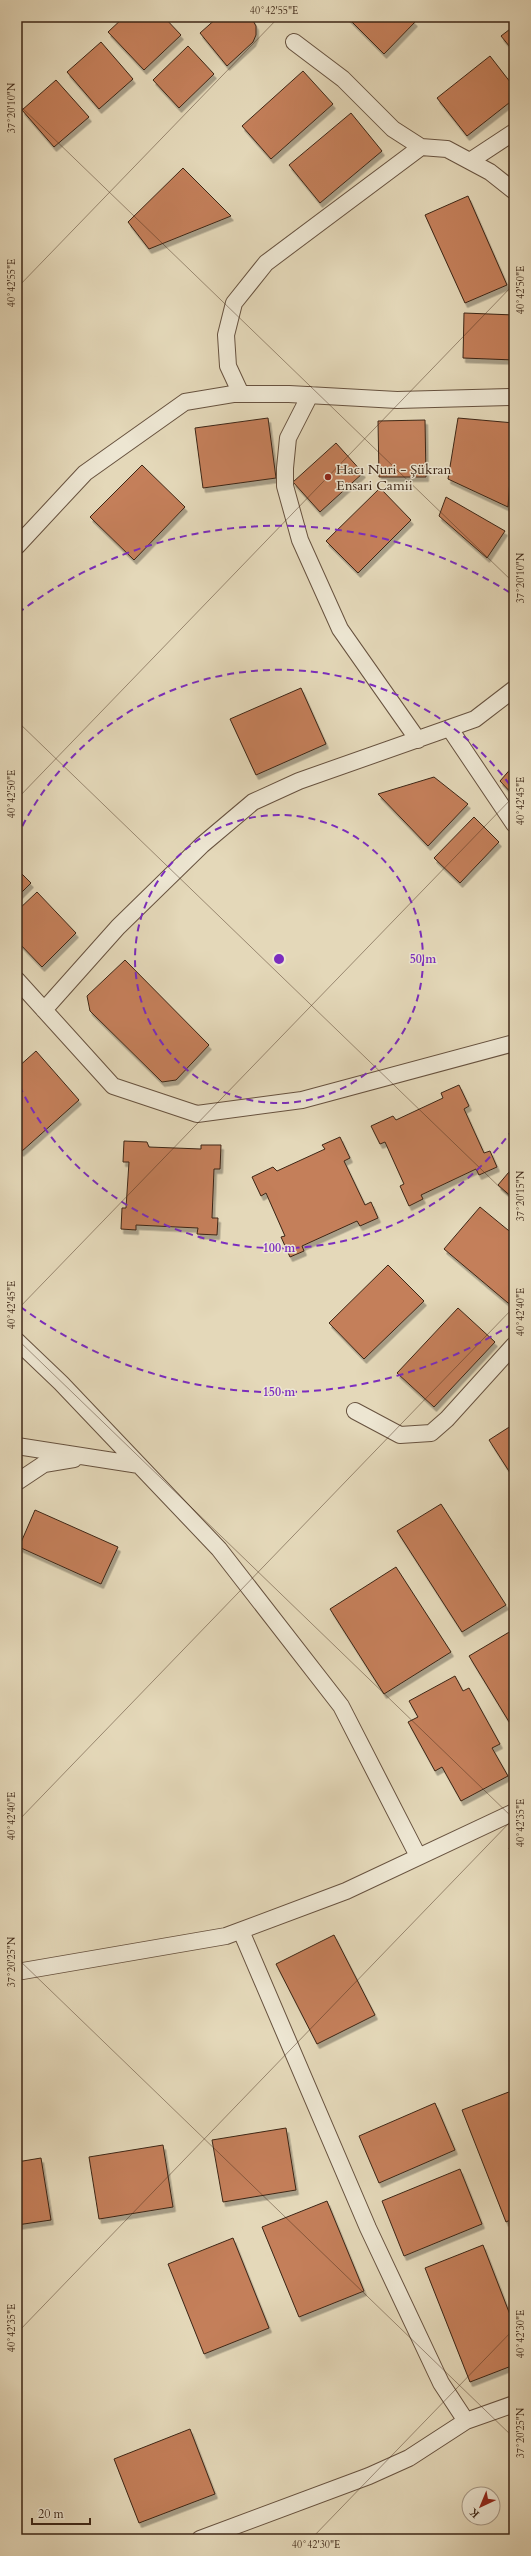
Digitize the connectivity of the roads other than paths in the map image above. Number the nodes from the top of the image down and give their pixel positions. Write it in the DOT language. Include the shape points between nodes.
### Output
graph roads {
  1 [pos="294,42"];
  2 [pos="514,132"];
  3 [pos="421,147"];
  4 [pos="470,161"];
  5 [pos="514,191"];
  6 [pos="240,394"];
  7 [pos="310,395"];
  8 [pos="514,397"];
  9 [pos="19,540"];
  10 [pos="514,689"];
  11 [pos="450,729"];
  12 [pos="418,740"];
  13 [pos="514,824"];
  14 [pos="20,990"];
  15 [pos="44,1010"];
  16 [pos="514,1043"];
  17 [pos="17,1341"];
  18 [pos="514,1345"];
  19 [pos="355,1411"];
  20 [pos="17,1446"];
  21 [pos="82,1458"];
  22 [pos="139,1465"];
  23 [pos="17,1482"];
  24 [pos="514,1812"];
  25 [pos="418,1856"];
  26 [pos="241,1930"];
  27 [pos="17,1972"];
  28 [pos="514,2404"];
  29 [pos="466,2421"];
  30 [pos="200,2539"];
  1 -- 3 [label="street" via="343,79 393,129"];
  2 -- 4 [label="street"];
  3 -- 4 [label="street" via="447,148"];
  3 -- 6 [label="street" via="266,264 234,303 226,335 228,366"];
  4 -- 5 [label="street" via="490,172"];
  6 -- 7 [label="street"];
  6 -- 9 [label="street" via="185,402 85,473"];
  7 -- 8 [label="street" via="397,400"];
  7 -- 12 [label="street" via="288,438 285,468 285,486 300,540 340,630"];
  10 -- 11 [label="street" via="475,719"];
  11 -- 12 [label="street"];
  11 -- 13 [label="street"];
  12 -- 15 [label="street" via="299,781 253,802 202,845 118,927"];
  14 -- 15 [label="street"];
  15 -- 16 [label="street" via="113,1086 197,1114 302,1100"];
  17 -- 22 [label="street"];
  18 -- 19 [label="street" via="447,1419 431,1433 400,1435"];
  20 -- 21 [label="street"];
  21 -- 22 [label="street"];
  21 -- 23 [label="street" via="44,1464"];
  22 -- 25 [label="street" via="219,1549 341,1706"];
  24 -- 25 [label="street"];
  25 -- 26 [label="street" via="346,1891"];
  26 -- 27 [label="street" via="226,1936"];
  26 -- 29 [label="street" via="368,2228 441,2383"];
  28 -- 29 [label="street"];
  29 -- 30 [label="street" via="410,2458 369,2476"];
}
